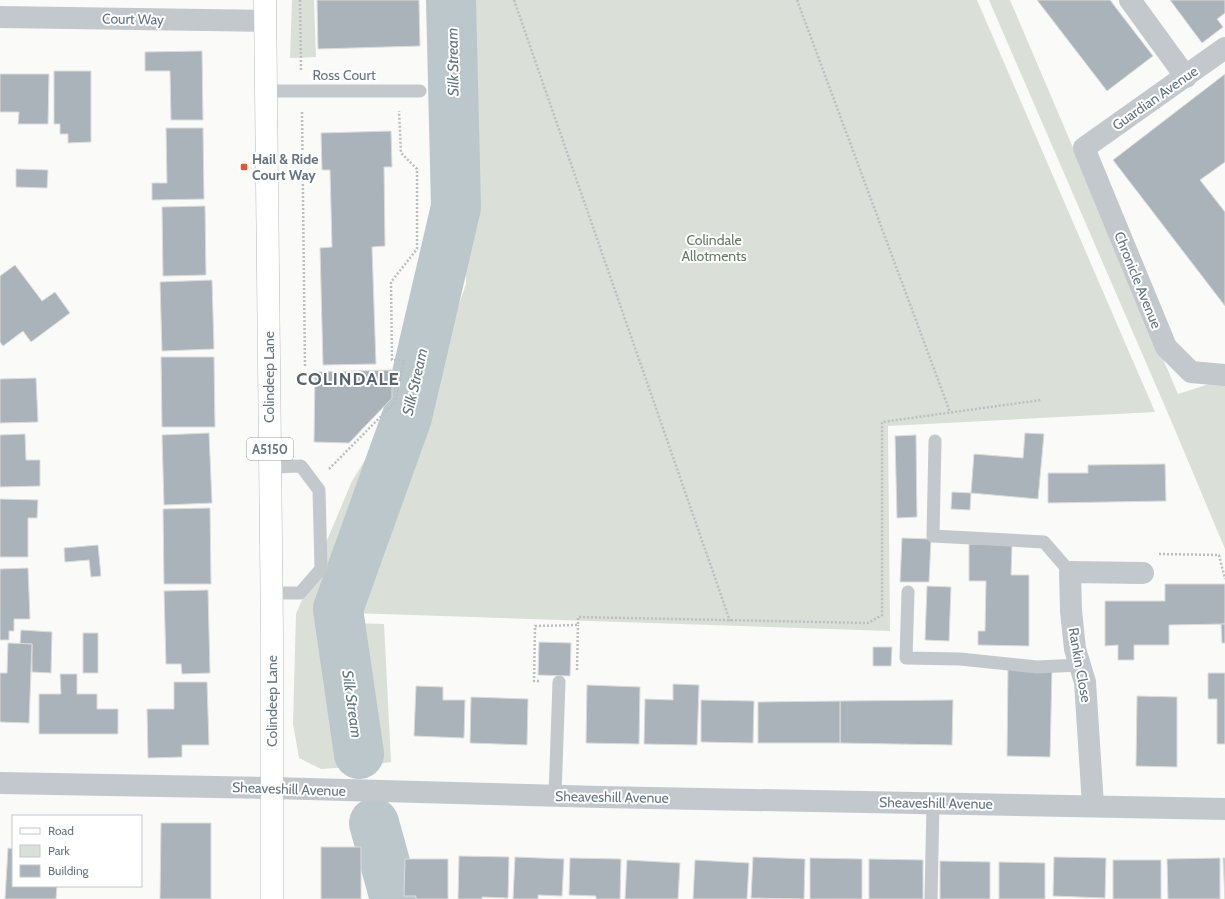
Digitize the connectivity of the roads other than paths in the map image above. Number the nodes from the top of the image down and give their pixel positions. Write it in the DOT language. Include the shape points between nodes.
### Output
graph roads {
  1 [pos="1130,0"];
  2 [pos="265,10"];
  3 [pos="0,17"];
  4 [pos="1225,48"];
  5 [pos="1186,77"];
  6 [pos="268,91"];
  7 [pos="420,91"];
  8 [pos="1084,148"];
  9 [pos="1225,375"];
  10 [pos="935,441"];
  11 [pos="270,467"];
  12 [pos="1070,572"];
  13 [pos="1143,573"];
  14 [pos="908,592"];
  15 [pos="272,593"];
  16 [pos="1080,665"];
  17 [pos="559,682"];
  18 [pos="0,783"];
  19 [pos="272,788"];
  20 [pos="555,796"];
  21 [pos="933,803"];
  22 [pos="1094,805"];
  23 [pos="1225,809"];
  24 [pos="272,899"];
  25 [pos="931,899"];
  1 -- 5 [label="street"];
  2 -- 3 [label="street, Court Way"];
  2 -- 6 [label="main road, Colindeep Lane / A5150"];
  4 -- 5 [label="street, Guardian Avenue"];
  5 -- 8 [label="street, Guardian Avenue"];
  6 -- 7 [label="lane, Ross Court"];
  6 -- 11 [label="main road, Colindeep Lane / A5150"];
  8 -- 9 [label="street, Chronicle Avenue" via="1166,347 1190,372"];
  10 -- 12 [label="lane" via="933,536 1044,542"];
  11 -- 15 [label="main road, Colindeep Lane / A5150"];
  11 -- 15 [label="lane" via="301,466 319,490 321,569 300,593"];
  12 -- 13 [label="street"];
  12 -- 16 [label="street, Rankin Close" via="1075,650"];
  14 -- 16 [label="lane" via="906,658 960,659 1037,667"];
  15 -- 19 [label="main road, Colindeep Lane / A5150"];
  16 -- 22 [label="street, Rankin Close" via="1085,682"];
  17 -- 20 [label="lane"];
  18 -- 19 [label="street, Sheaveshill Avenue"];
  19 -- 20 [label="street, Sheaveshill Avenue"];
  19 -- 24 [label="main road, Colindeep Lane / A5150"];
  20 -- 21 [label="street, Sheaveshill Avenue"];
  21 -- 22 [label="street, Sheaveshill Avenue"];
  21 -- 25 [label="lane"];
  22 -- 23 [label="street, Sheaveshill Avenue"];
}
